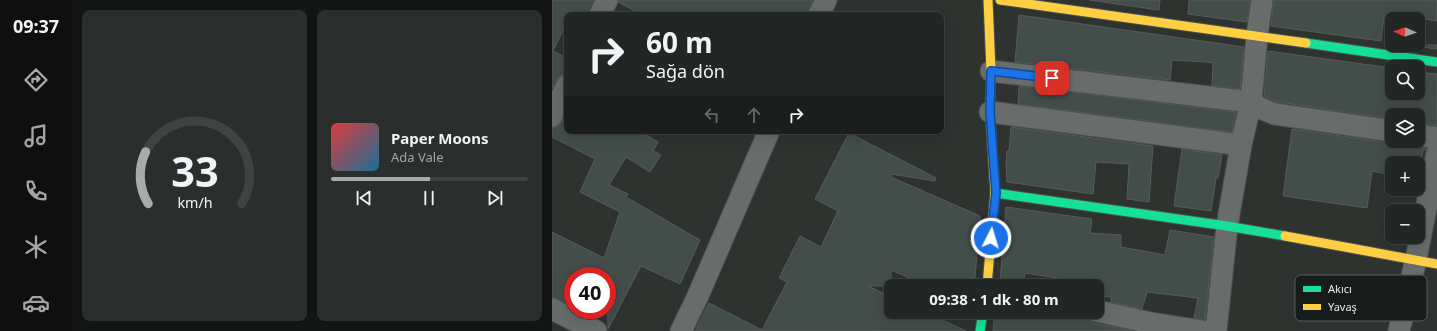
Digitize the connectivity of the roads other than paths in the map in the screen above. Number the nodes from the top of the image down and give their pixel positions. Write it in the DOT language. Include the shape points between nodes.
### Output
graph roads {
  1 [pos="607,0"];
  2 [pos="826,0"];
  3 [pos="988,0"];
  4 [pos="1000,0"];
  5 [pos="1262,0"];
  6 [pos="601,12"];
  7 [pos="820,12"];
  8 [pos="1257,36"];
  9 [pos="1437,62"];
  10 [pos="991,71"];
  11 [pos="564,90"];
  12 [pos="1251,102"];
  13 [pos="990,112"];
  14 [pos="552,116"];
  15 [pos="1385,131"];
  16 [pos="768,134"];
  17 [pos="1425,136"];
  18 [pos="1437,138"];
  19 [pos="1241,145"];
  20 [pos="1437,153"];
  21 [pos="1435,174"];
  22 [pos="996,193"];
  23 [pos="1227,226"];
  24 [pos="1416,260"];
  25 [pos="1437,264"];
  26 [pos="1412,275"];
  27 [pos="990,279"];
  28 [pos="552,309"];
  29 [pos="1104,312"];
  30 [pos="982,319"];
  31 [pos="1401,321"];
  32 [pos="596,331"];
  33 [pos="681,331"];
  34 [pos="980,331"];
  35 [pos="1202,331"];
  36 [pos="1216,331"];
  37 [pos="1398,331"];
  1 -- 6 [label="street"];
  2 -- 7 [label="street"];
  3 -- 10 [label="street"];
  4 -- 8 [label="street"];
  5 -- 8 [label="street"];
  8 -- 9 [label="street"];
  8 -- 12 [label="street"];
  10 -- 12 [label="street"];
  10 -- 13 [label="street"];
  11 -- 14 [label="street"];
  12 -- 15 [label="street" via="1276,114"];
  12 -- 19 [label="street"];
  13 -- 19 [label="street"];
  13 -- 22 [label="street"];
  16 -- 33 [label="street"];
  17 -- 18 [label="street"];
  19 -- 23 [label="street"];
  20 -- 21 [label="street"];
  21 -- 24 [label="street"];
  22 -- 23 [label="street"];
  22 -- 27 [label="street"];
  23 -- 24 [label="street"];
  23 -- 36 [label="street"];
  24 -- 25 [label="street"];
  24 -- 26 [label="street"];
  28 -- 32 [label="street"];
  29 -- 35 [label="street" via="1151,323"];
  30 -- 34 [label="street"];
  31 -- 37 [label="street"];
}
